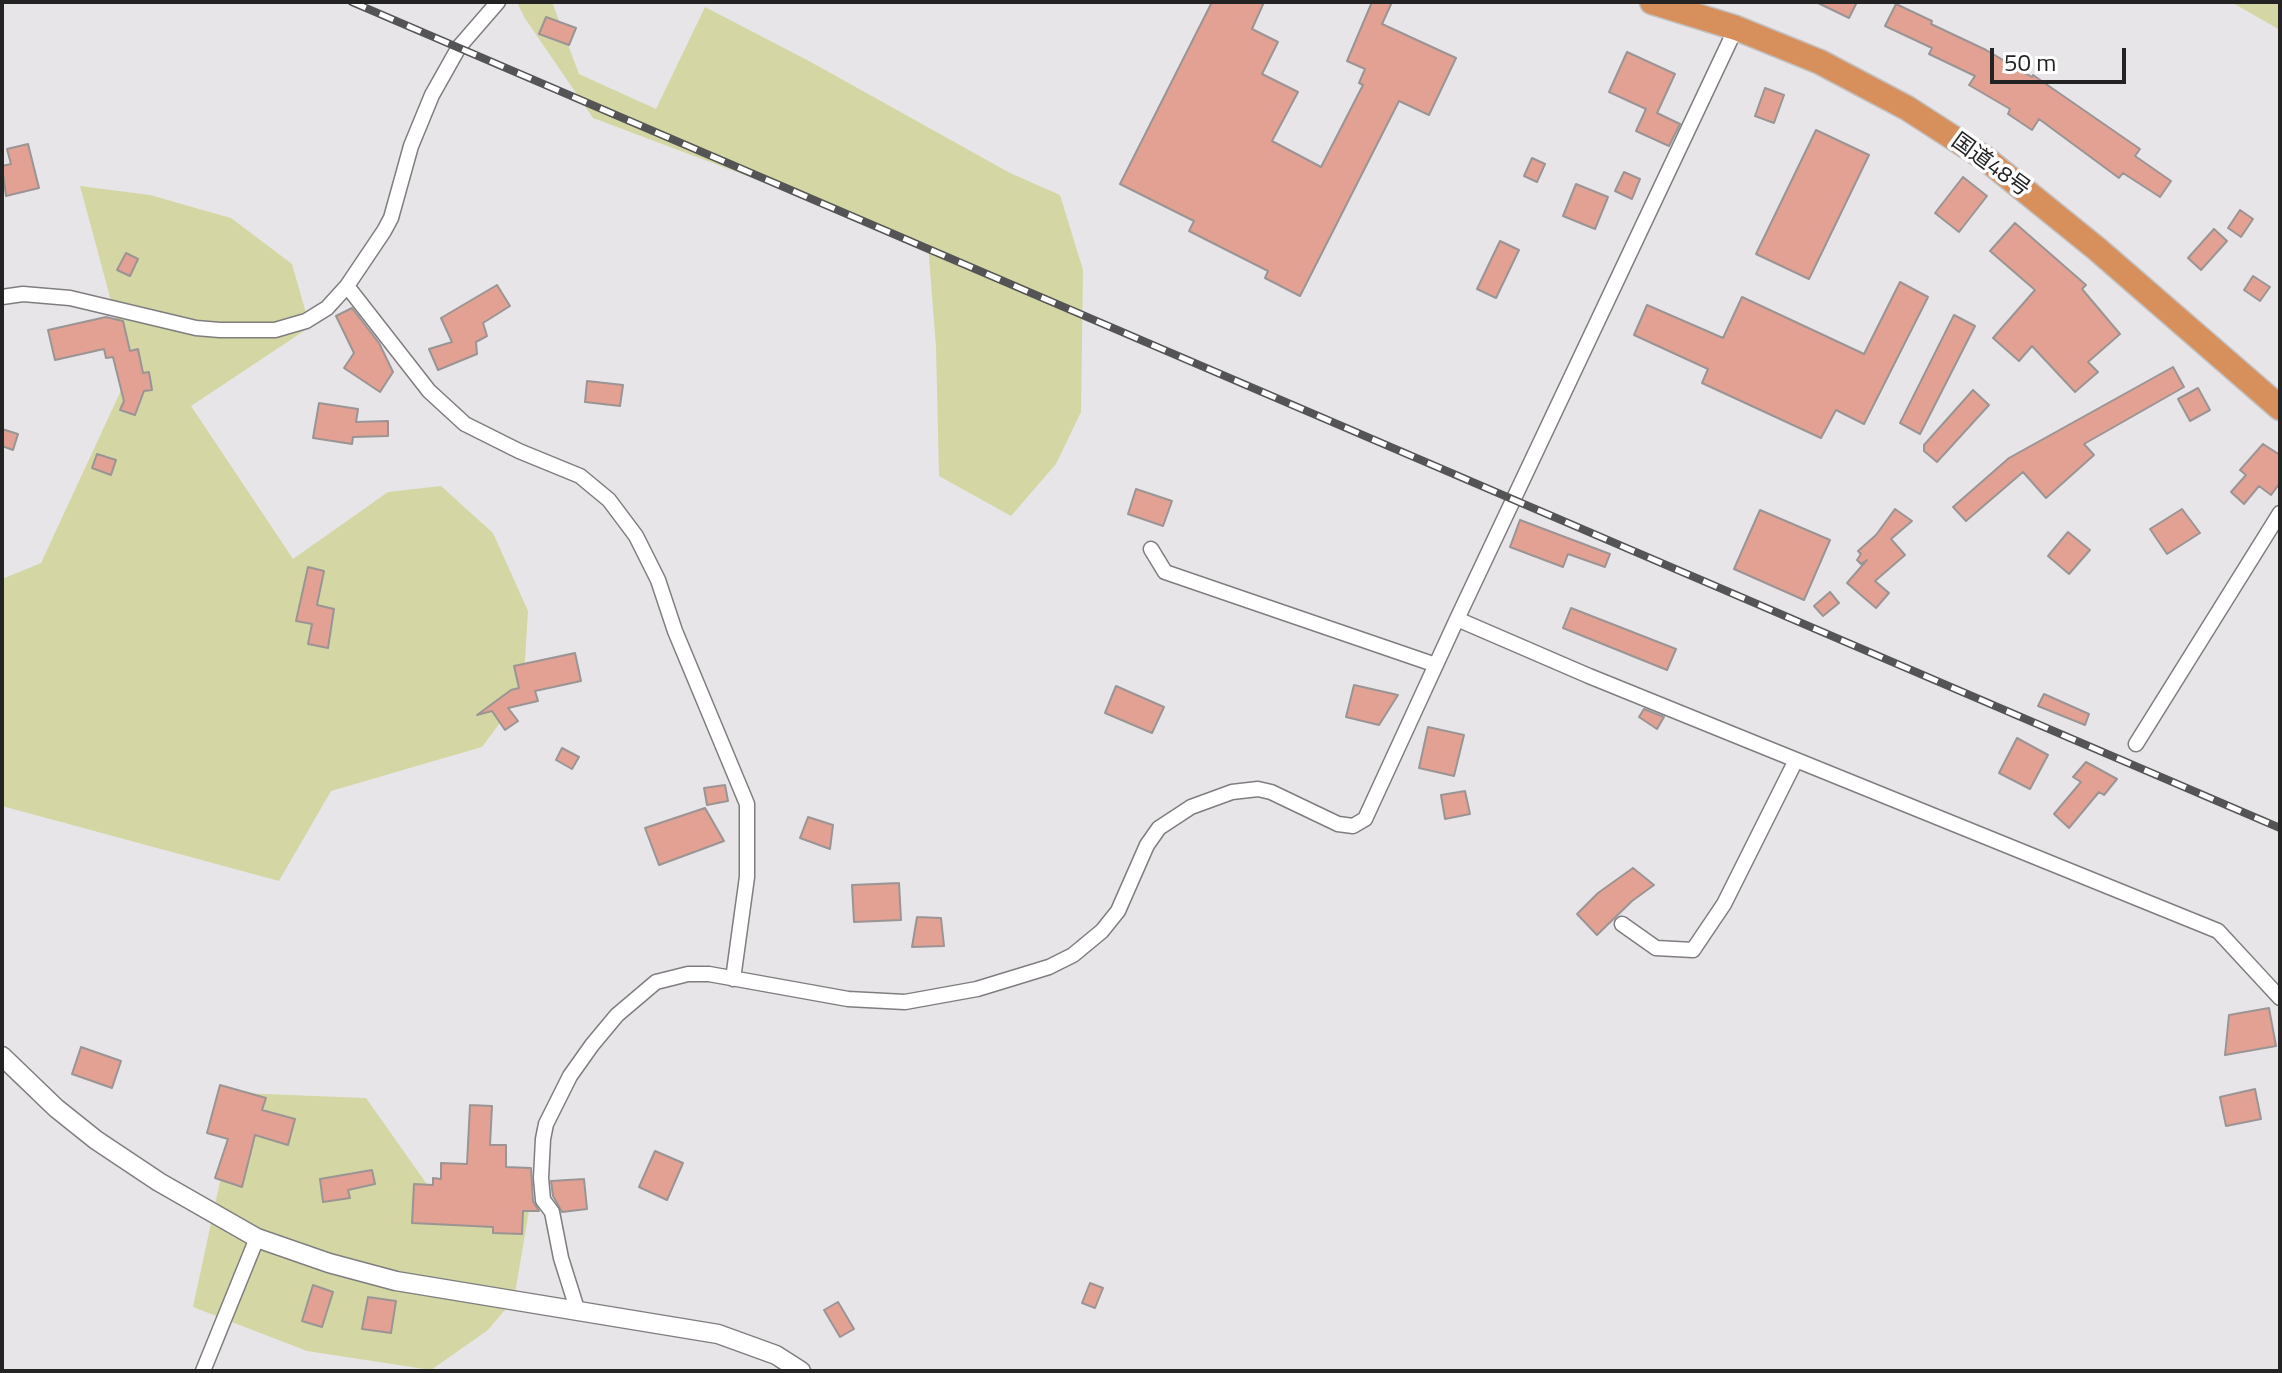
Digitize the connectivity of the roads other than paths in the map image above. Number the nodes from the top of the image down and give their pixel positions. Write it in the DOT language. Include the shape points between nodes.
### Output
graph roads {
  1 [pos="498,2"];
  2 [pos="1652,2"];
  3 [pos="1736,28"];
  4 [pos="347,286"];
  5 [pos="2,297"];
  6 [pos="2280,408"];
  7 [pos="2280,513"];
  8 [pos="1151,549"];
  9 [pos="1457,619"];
  10 [pos="1436,665"];
  11 [pos="2136,744"];
  12 [pos="1796,760"];
  13 [pos="1622,924"];
  14 [pos="733,979"];
  15 [pos="2280,998"];
  16 [pos="2,1056"];
  17 [pos="257,1238"];
  18 [pos="578,1312"];
  19 [pos="203,1371"];
  20 [pos="801,1371"];
  1 -- 4 [label="street" via="459,47 432,95 391,218"];
  2 -- 3 [label="highway, 国道48号"];
  3 -- 6 [label="highway, 国道48号" via="1841,73 1986,159"];
  3 -- 9 [label="street"];
  4 -- 5 [label="street" via="306,321 275,330 196,328 70,298"];
  4 -- 14 [label="street" via="429,391 465,424 580,476 609,500 636,536 747,804 747,877"];
  7 -- 11 [label="street"];
  8 -- 10 [label="street" via="1165,572"];
  9 -- 10 [label="street"];
  9 -- 12 [label="street"];
  10 -- 14 [label="street" via="1369,814 1358,825 1332,822 1265,790 1232,792 1191,807 1159,828 1118,911 1102,931 1049,967 977,989 905,1002 848,999"];
  12 -- 13 [label="street" via="1724,904 1693,950 1656,948"];
  12 -- 15 [label="street" via="2218,931"];
  14 -- 18 [label="street" via="688,974 645,989 592,1045 553,1106 543,1139 543,1200 552,1212"];
  16 -- 17 [label="street" via="96,1140"];
  17 -- 18 [label="street" via="396,1281"];
  17 -- 19 [label="street"];
  18 -- 20 [label="street" via="718,1334 776,1355"];
}
